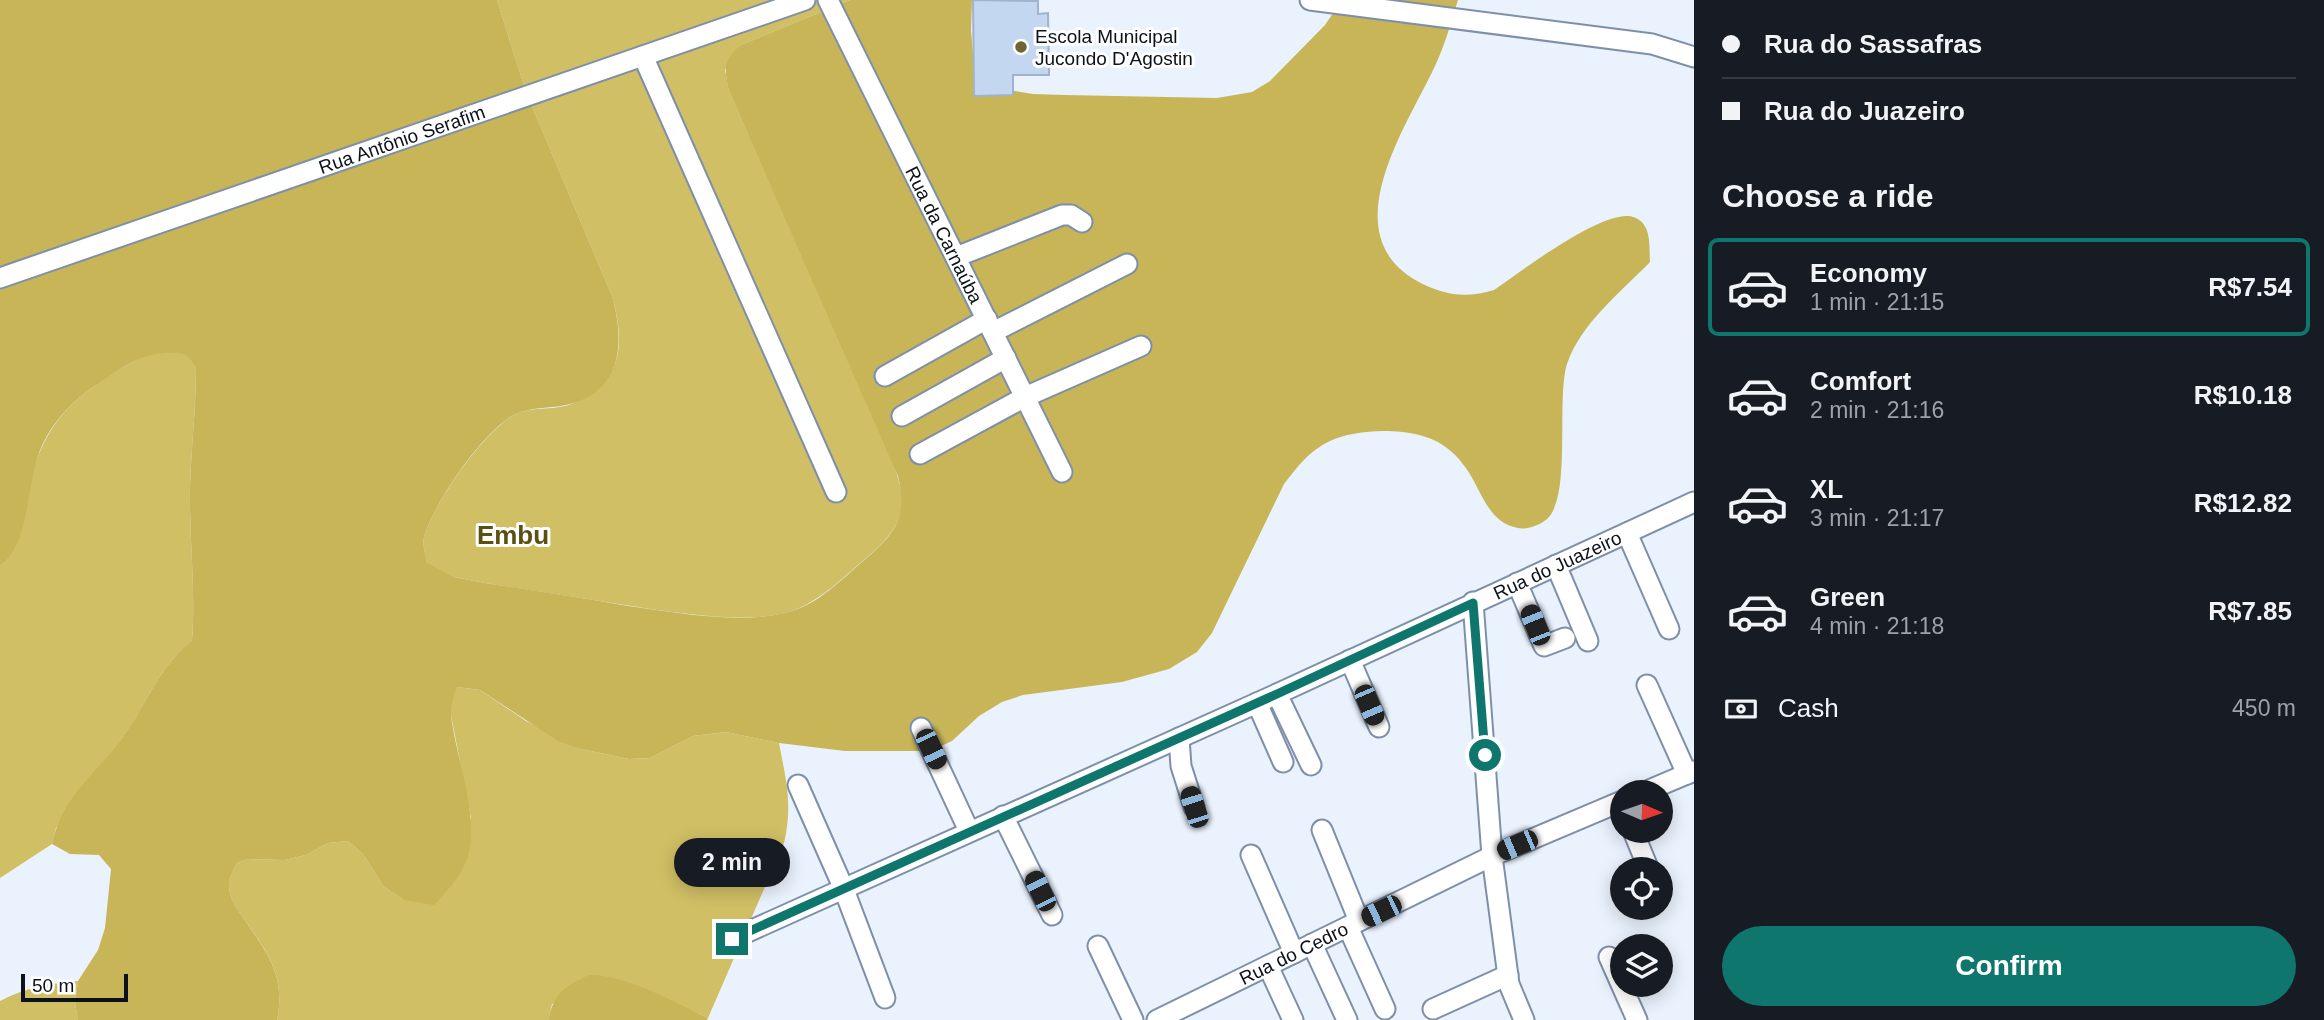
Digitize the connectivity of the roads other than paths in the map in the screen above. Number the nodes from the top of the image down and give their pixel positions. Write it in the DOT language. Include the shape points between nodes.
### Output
graph roads {
  1 [pos="805,0"];
  2 [pos="828,0"];
  3 [pos="1310,0"];
  4 [pos="643,56"];
  5 [pos="1694,57"];
  6 [pos="1082,222"];
  7 [pos="956,257"];
  8 [pos="1128,264"];
  9 [pos="0,278"];
  10 [pos="990,325"];
  11 [pos="1141,346"];
  12 [pos="1006,358"];
  13 [pos="885,376"];
  14 [pos="1025,397"];
  15 [pos="902,416"];
  16 [pos="920,454"];
  17 [pos="1062,472"];
  18 [pos="836,492"];
  19 [pos="1694,502"];
  20 [pos="1627,533"];
  21 [pos="1556,565"];
  22 [pos="1517,583"];
  23 [pos="1473,603"];
  24 [pos="1669,629"];
  25 [pos="1565,638"];
  26 [pos="1588,641"];
  27 [pos="1350,660"];
  28 [pos="1647,685"];
  29 [pos="1277,694"];
  30 [pos="1257,704"];
  31 [pos="1379,727"];
  32 [pos="921,728"];
  33 [pos="1179,738"];
  34 [pos="1283,762"];
  35 [pos="1311,765"];
  36 [pos="1690,772"];
  37 [pos="1672,780"];
  38 [pos="798,785"];
  39 [pos="1194,807"];
  40 [pos="1610,808"];
  41 [pos="1003,816"];
  42 [pos="1322,830"];
  43 [pos="969,831"];
  44 [pos="1251,855"];
  45 [pos="1492,856"];
  46 [pos="843,887"];
  47 [pos="1052,915"];
  48 [pos="1353,924"];
  49 [pos="732,939"];
  50 [pos="1098,946"];
  51 [pos="1303,949"];
  52 [pos="1609,957"];
  53 [pos="1268,966"];
  54 [pos="1508,975"];
  55 [pos="884,998"];
  56 [pos="1385,1009"];
  57 [pos="1433,1009"];
  58 [pos="1133,1020"];
  59 [pos="1157,1020"];
  60 [pos="1293,1020"];
  61 [pos="1347,1020"];
  62 [pos="1524,1020"];
  63 [pos="1637,1020"];
  1 -- 4 [label="street, Rua Antônio Serafim"];
  2 -- 7 [label="street, Rua da Carnaúba"];
  3 -- 5 [label="street" via="1652,44"];
  4 -- 9 [label="street, Rua Antônio Serafim"];
  4 -- 18 [label="street"];
  6 -- 7 [label="street" via="1071,215 1053,217"];
  7 -- 10 [label="street, Rua da Carnaúba"];
  8 -- 10 [label="street"];
  10 -- 12 [label="street, Rua da Carnaúba"];
  10 -- 13 [label="street"];
  11 -- 14 [label="street"];
  12 -- 14 [label="street, Rua da Carnaúba"];
  12 -- 15 [label="street"];
  14 -- 16 [label="street"];
  14 -- 17 [label="street, Rua da Carnaúba"];
  19 -- 20 [label="street, Rua do Juazeiro"];
  20 -- 21 [label="street, Rua do Juazeiro"];
  20 -- 24 [label="street"];
  21 -- 22 [label="street, Rua do Juazeiro"];
  21 -- 26 [label="street"];
  22 -- 23 [label="street, Rua do Juazeiro"];
  22 -- 25 [label="street" via="1544,646"];
  23 -- 27 [label="street, Rua do Juazeiro"];
  23 -- 45 [label="street"];
  27 -- 29 [label="street, Rua do Juazeiro"];
  27 -- 31 [label="street"];
  28 -- 36 [label="street"];
  29 -- 30 [label="street, Rua do Juazeiro"];
  29 -- 35 [label="street"];
  30 -- 33 [label="street, Rua do Juazeiro"];
  30 -- 34 [label="street"];
  32 -- 43 [label="street"];
  33 -- 39 [label="street" via="1181,765"];
  33 -- 41 [label="street, Rua do Juazeiro"];
  36 -- 37 [label="street"];
  38 -- 46 [label="street"];
  40 -- 45 [label="street, Rua do Cedro"];
  41 -- 43 [label="street, Rua do Juazeiro"];
  41 -- 47 [label="street"];
  42 -- 48 [label="street"];
  43 -- 46 [label="street, Rua do Juazeiro"];
  44 -- 51 [label="street"];
  45 -- 48 [label="street, Rua do Cedro"];
  45 -- 54 [label="street"];
  46 -- 49 [label="street, Rua do Juazeiro"];
  46 -- 55 [label="street"];
  48 -- 51 [label="street, Rua do Cedro"];
  48 -- 56 [label="street"];
  50 -- 58 [label="street"];
  51 -- 53 [label="street, Rua do Cedro"];
  51 -- 61 [label="street"];
  52 -- 63 [label="street"];
  53 -- 59 [label="street, Rua do Cedro"];
  53 -- 60 [label="street"];
  54 -- 57 [label="street"];
  54 -- 62 [label="street"];
}
